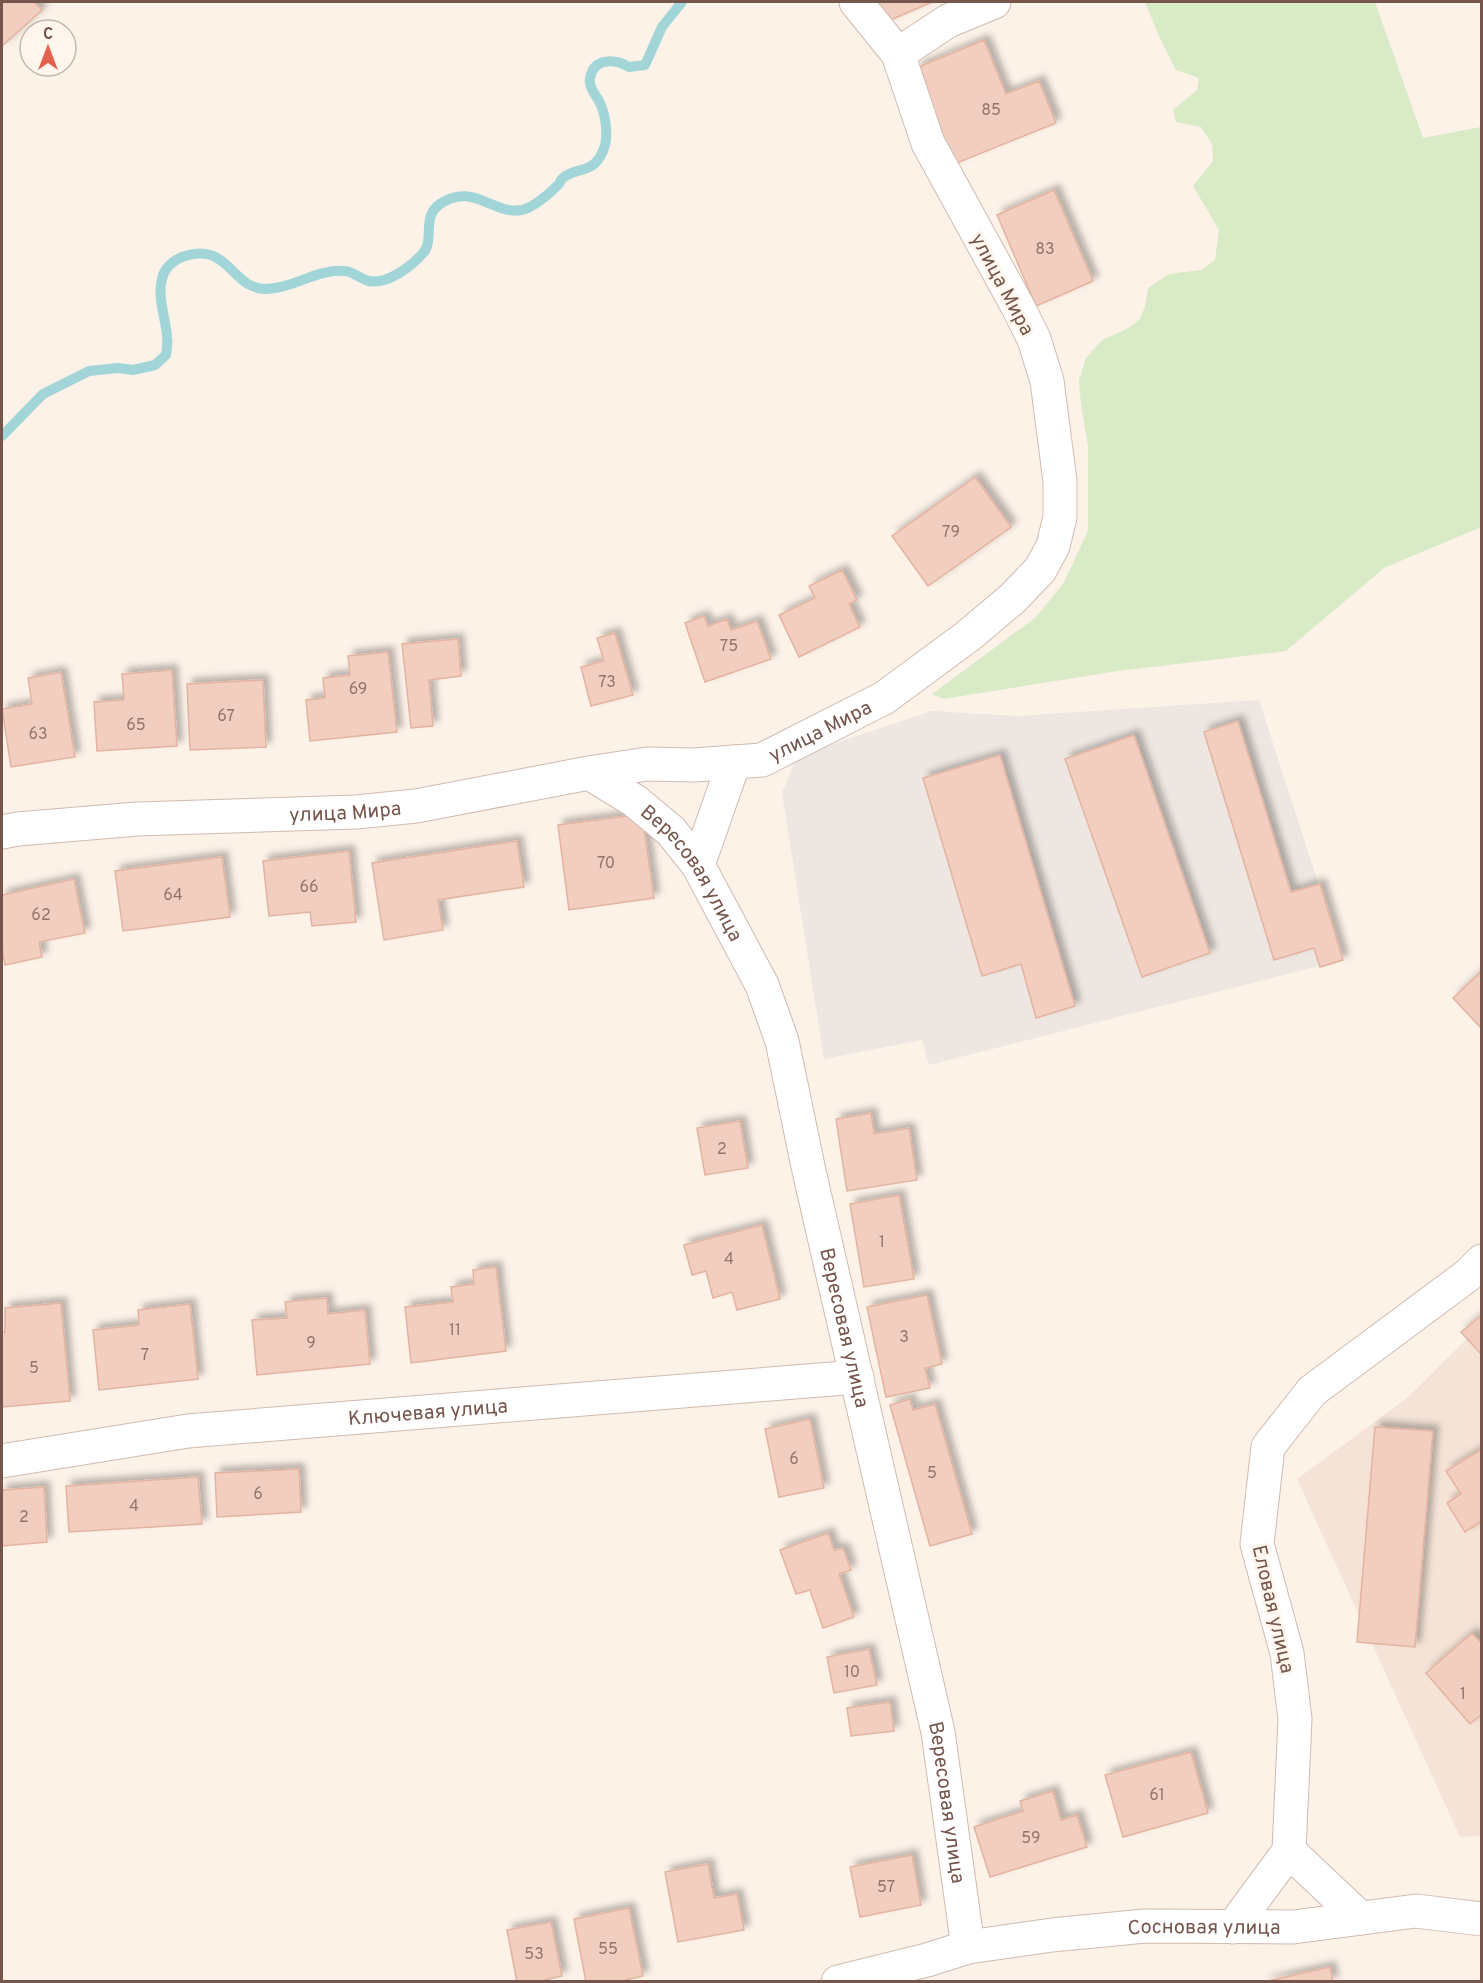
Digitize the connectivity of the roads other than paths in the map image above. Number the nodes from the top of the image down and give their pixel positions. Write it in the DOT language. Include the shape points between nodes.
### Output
graph roads {
  1 [pos="856,2"];
  2 [pos="994,2"];
  3 [pos="898,54"];
  4 [pos="734,762"];
  5 [pos="589,772"];
  6 [pos="2,832"];
  7 [pos="698,865"];
  8 [pos="1482,1261"];
  9 [pos="857,1377"];
  10 [pos="2,1461"];
  11 [pos="1289,1851"];
  12 [pos="1360,1918"];
  13 [pos="1482,1919"];
  14 [pos="1233,1927"];
  15 [pos="968,1947"];
  16 [pos="936,1971"];
  17 [pos="838,1982"];
  1 -- 3 [label="street, улица Мира"];
  2 -- 3 [label="street" via="948,21"];
  3 -- 4 [label="street, улица Мира" via="928,143 1034,339 1047,381 1060,481 1060,517 1053,546 1040,570 968,636 884,698 762,760"];
  4 -- 5 [label="street, улица Мира" via="647,764"];
  4 -- 7 [label="street"];
  5 -- 6 [label="street, улица Мира" via="404,807 356,812 127,820"];
  5 -- 7 [label="street, Вересовая улица" via="635,801 671,831"];
  7 -- 9 [label="street, Вересовая улица" via="762,985 782,1041"];
  8 -- 11 [label="street, Еловая улица" via="1312,1391 1268,1447 1257,1544 1287,1653 1295,1719"];
  9 -- 10 [label="street, Ключевая улица" via="188,1431"];
  9 -- 15 [label="street, Вересовая улица" via="939,1732"];
  11 -- 12 [label="street"];
  11 -- 14 [label="street"];
  12 -- 13 [label="street, Сосновая улица" via="1416,1911"];
  12 -- 14 [label="street, Сосновая улица" via="1293,1927"];
  14 -- 15 [label="street, Сосновая улица" via="1145,1926"];
  15 -- 16 [label="street, Сосновая улица"];
  16 -- 17 [label="street, Сосновая улица"];
}
